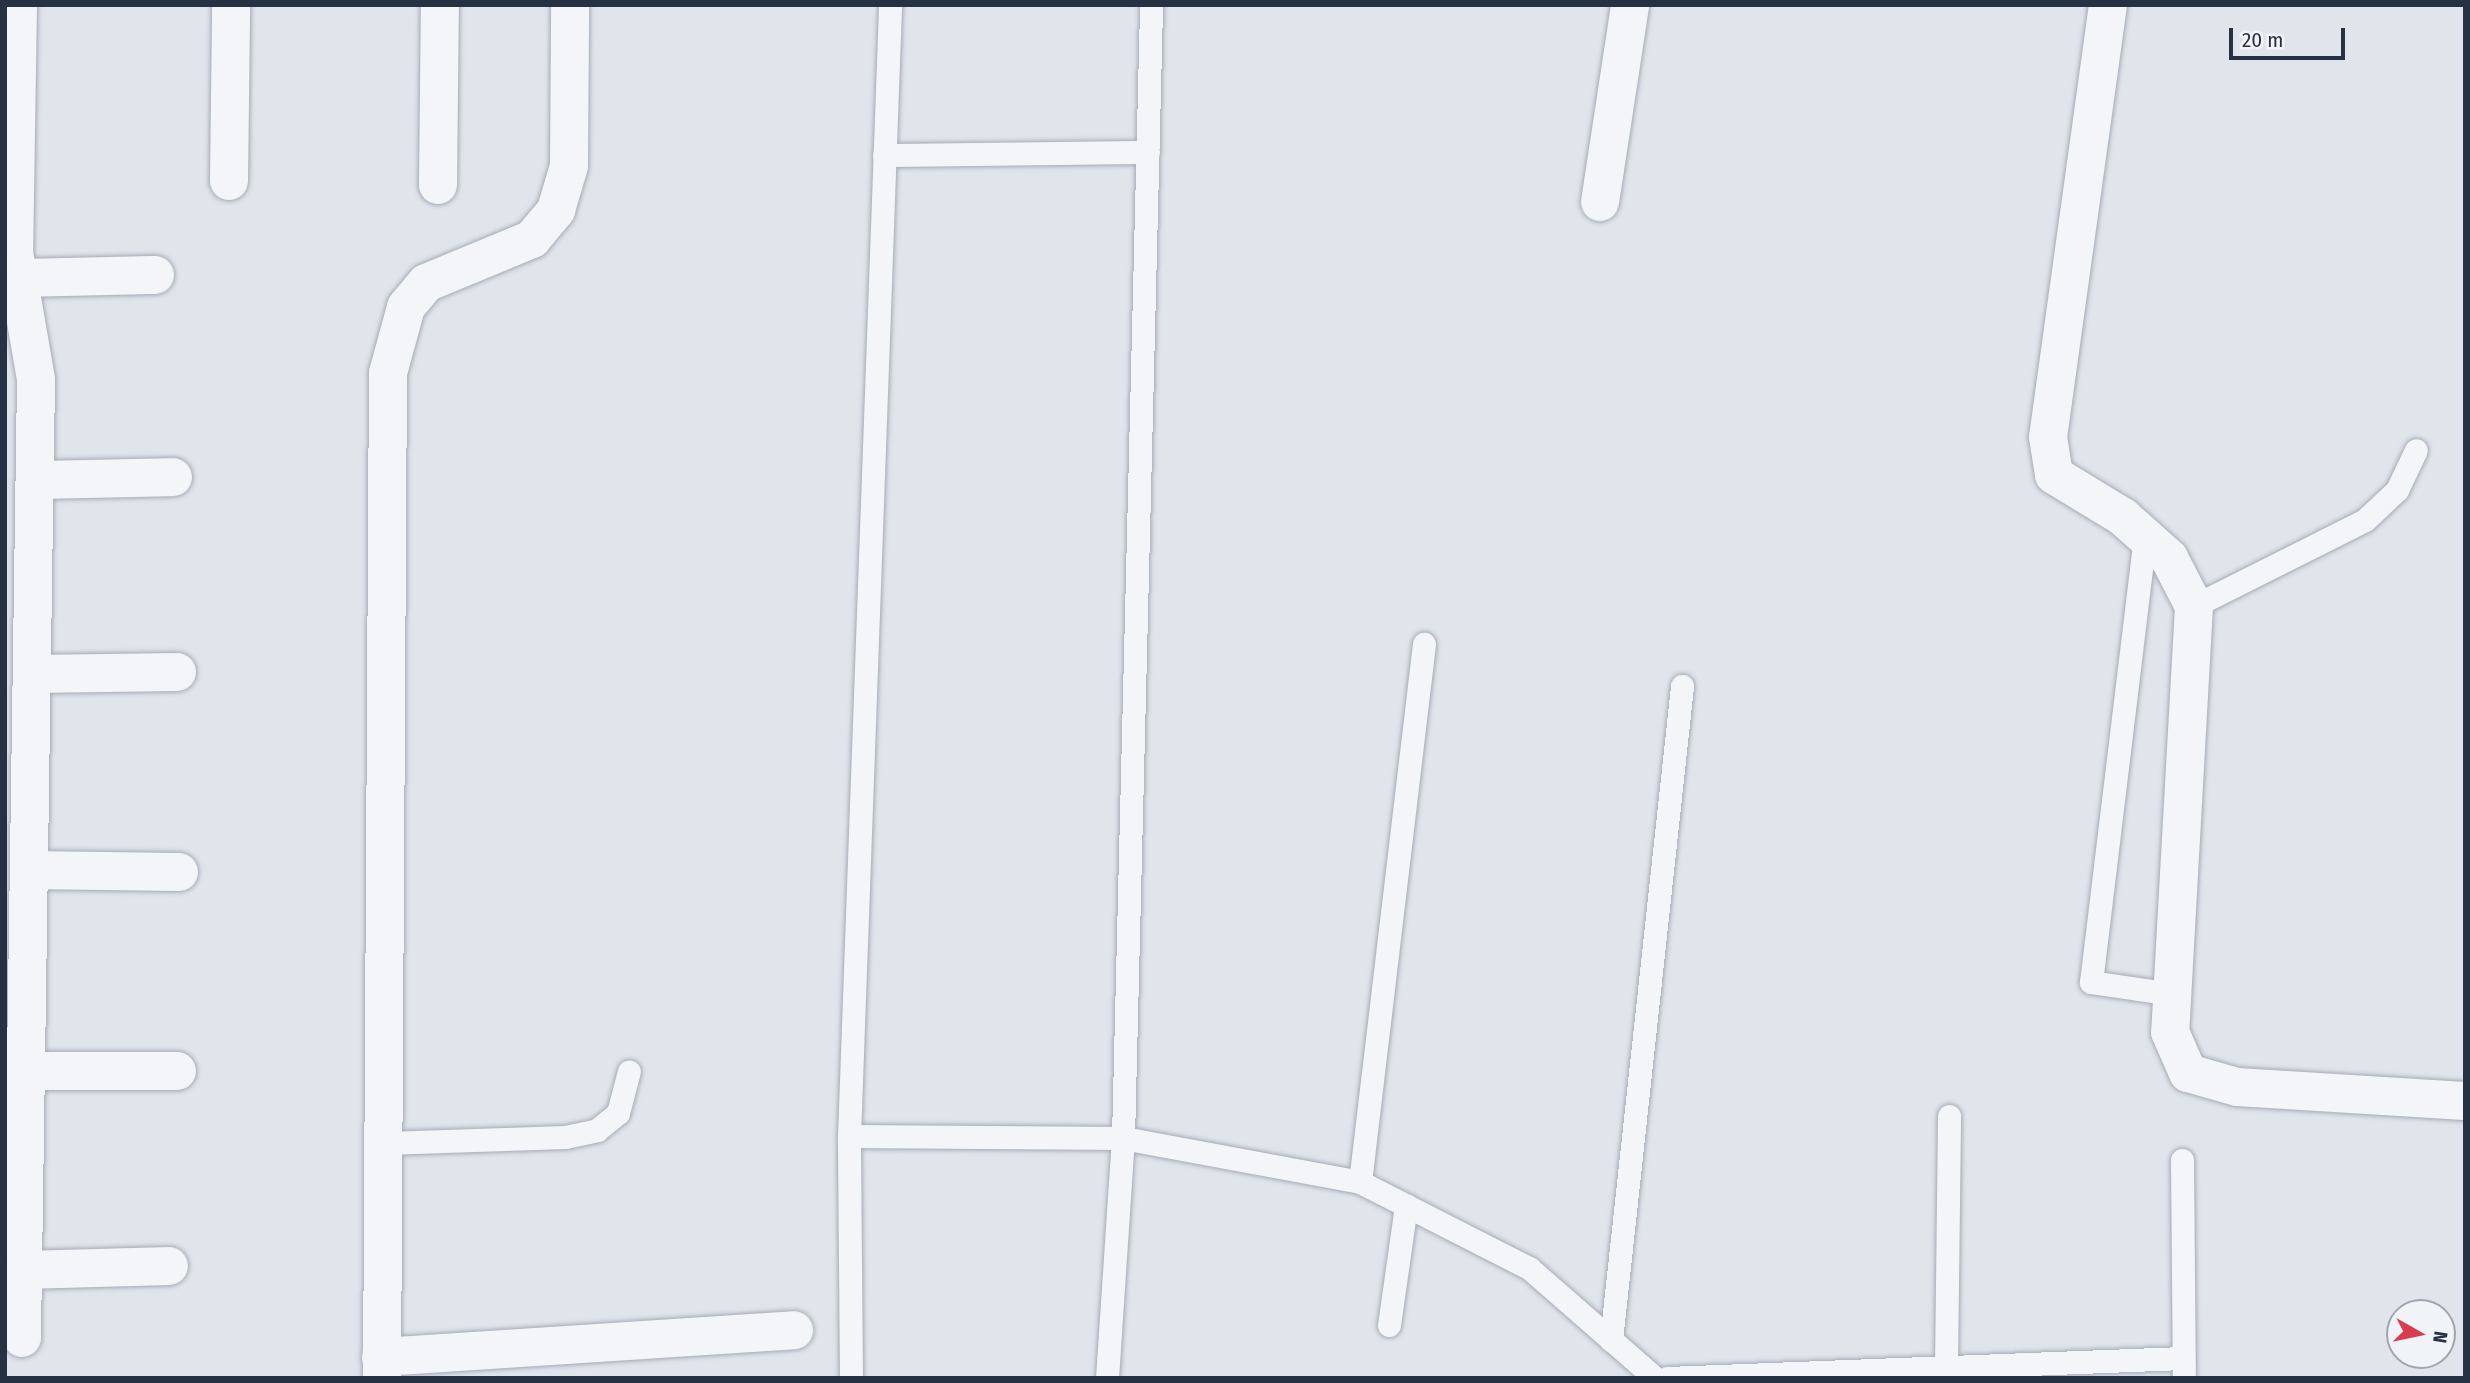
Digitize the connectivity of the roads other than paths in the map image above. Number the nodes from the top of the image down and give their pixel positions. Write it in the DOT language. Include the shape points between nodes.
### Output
graph roads {
  1 [pos="18,5"];
  2 [pos="231,5"];
  3 [pos="440,5"];
  4 [pos="570,5"];
  5 [pos="890,5"];
  6 [pos="1152,5"];
  7 [pos="1630,5"];
  8 [pos="2108,5"];
  9 [pos="1148,152"];
  10 [pos="884,156"];
  11 [pos="229,181"];
  12 [pos="438,185"];
  13 [pos="1600,202"];
  14 [pos="155,275"];
  15 [pos="18,278"];
  16 [pos="2416,450"];
  17 [pos="173,477"];
  18 [pos="35,480"];
  19 [pos="2145,536"];
  20 [pos="2194,606"];
  21 [pos="1424,644"];
  22 [pos="177,672"];
  23 [pos="32,674"];
  24 [pos="1682,686"];
  25 [pos="29,870"];
  26 [pos="179,872"];
  27 [pos="17,926"];
  28 [pos="2172,993"];
  29 [pos="27,1071"];
  30 [pos="177,1071"];
  31 [pos="629,1071"];
  32 [pos="2465,1101"];
  33 [pos="1949,1116"];
  34 [pos="849,1136"];
  35 [pos="1123,1138"];
  36 [pos="386,1143"];
  37 [pos="2182,1160"];
  38 [pos="1360,1182"];
  39 [pos="1406,1205"];
  40 [pos="169,1266"];
  41 [pos="24,1270"];
  42 [pos="1389,1325"];
  43 [pos="794,1330"];
  44 [pos="22,1338"];
  45 [pos="1611,1340"];
  46 [pos="1946,1366"];
  47 [pos="382,1367"];
  48 [pos="2184,1368"];
  49 [pos="1921,1372"];
  50 [pos="851,1378"];
  51 [pos="1107,1378"];
  52 [pos="1655,1378"];
  53 [pos="1667,1378"];
  1 -- 15 [label="street" via="14,252"];
  2 -- 11 [label="street"];
  3 -- 12 [label="street"];
  4 -- 36 [label="street" via="569,166 556,210 532,239 426,283 406,307 388,373"];
  5 -- 10 [label="lane"];
  6 -- 9 [label="lane"];
  7 -- 13 [label="street"];
  8 -- 19 [label="street" via="2048,437 2054,475"];
  9 -- 10 [label="lane"];
  9 -- 35 [label="lane"];
  10 -- 34 [label="lane"];
  14 -- 15 [label="street"];
  15 -- 18 [label="street" via="36,380"];
  16 -- 20 [label="lane" via="2397,490 2365,520"];
  17 -- 18 [label="street"];
  18 -- 23 [label="street"];
  19 -- 20 [label="street" via="2169,558"];
  19 -- 28 [label="lane" via="2091,982"];
  20 -- 28 [label="street"];
  21 -- 38 [label="lane"];
  22 -- 23 [label="street"];
  23 -- 25 [label="street"];
  24 -- 45 [label="lane"];
  25 -- 26 [label="street"];
  25 -- 27 [label="street"];
  27 -- 29 [label="street"];
  28 -- 32 [label="street" via="2170,1032 2189,1073 2237,1087"];
  29 -- 30 [label="street"];
  29 -- 41 [label="street"];
  31 -- 36 [label="lane" via="618,1113 597,1130 565,1137"];
  33 -- 46 [label="lane"];
  34 -- 35 [label="lane"];
  34 -- 50 [label="lane"];
  35 -- 38 [label="lane"];
  35 -- 51 [label="lane"];
  36 -- 47 [label="street"];
  37 -- 48 [label="lane"];
  38 -- 39 [label="lane"];
  39 -- 42 [label="lane"];
  39 -- 45 [label="lane" via="1529,1268"];
  40 -- 41 [label="street"];
  41 -- 44 [label="street"];
  43 -- 47 [label="street"];
  45 -- 52 [label="lane"];
  46 -- 48 [label="lane"];
  46 -- 49 [label="lane"];
  49 -- 53 [label="lane"];
}
